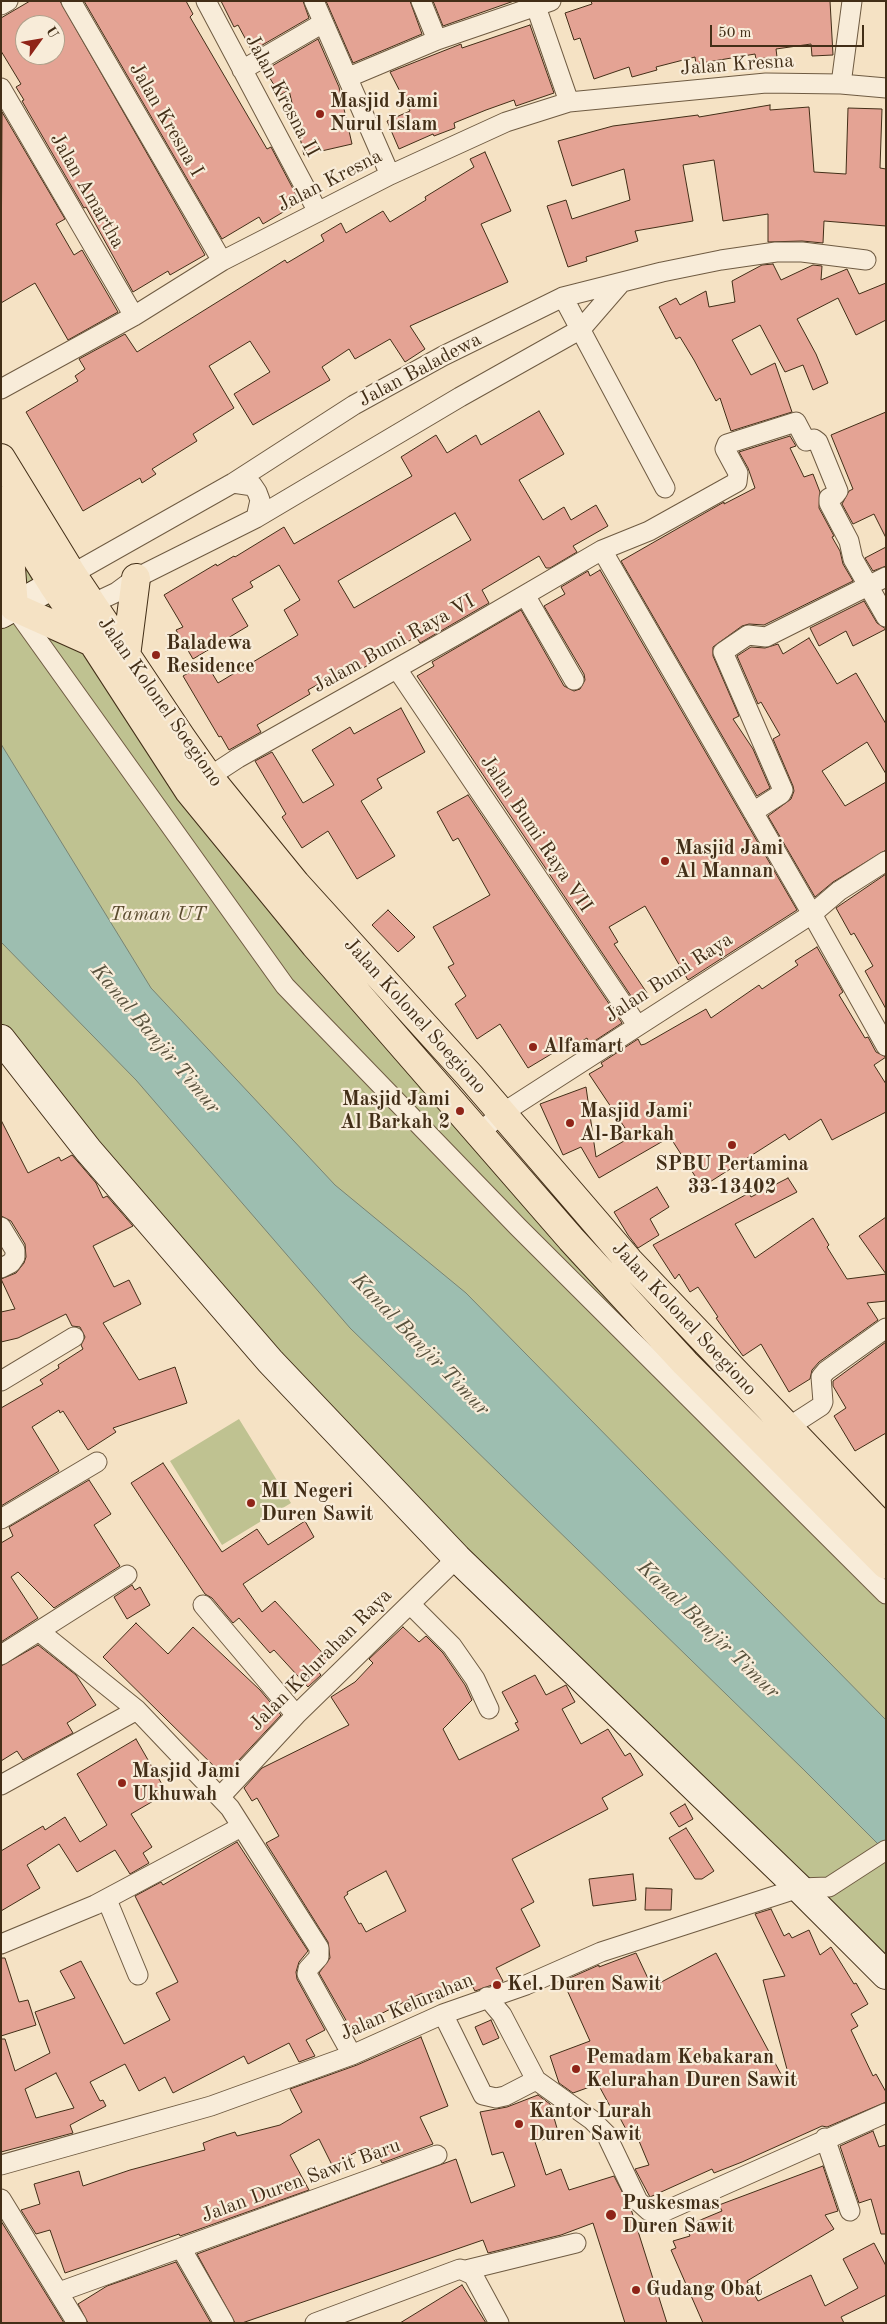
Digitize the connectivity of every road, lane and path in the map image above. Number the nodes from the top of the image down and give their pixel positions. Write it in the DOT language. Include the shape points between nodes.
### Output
graph roads {
  1 [pos="8,1"];
  2 [pos="71,1"];
  3 [pos="206,1"];
  4 [pos="314,1"];
  5 [pos="420,1"];
  6 [pos="852,1"];
  7 [pos="540,3"];
  8 [pos="1,5"];
  9 [pos="323,23"];
  10 [pos="437,40"];
  11 [pos="242,70"];
  12 [pos="349,77"];
  13 [pos="841,84"];
  14 [pos="1,88"];
  15 [pos="886,88"];
  16 [pos="569,102"];
  17 [pos="390,175"];
  18 [pos="318,212"];
  19 [pos="866,260"];
  20 [pos="222,261"];
  21 [pos="620,284"];
  22 [pos="563,297"];
  23 [pos="134,316"];
  24 [pos="580,329"];
  25 [pos="1,390"];
  26 [pos="1,458"];
  27 [pos="233,483"];
  28 [pos="665,488"];
  29 [pos="4,506"];
  30 [pos="256,518"];
  31 [pos="602,550"];
  32 [pos="886,577"];
  33 [pos="136,578"];
  34 [pos="63,580"];
  35 [pos="868,586"];
  36 [pos="525,595"];
  37 [pos="6,604"];
  38 [pos="82,609"];
  39 [pos="886,617"];
  40 [pos="93,643"];
  41 [pos="126,656"];
  42 [pos="396,669"];
  43 [pos="574,680"];
  44 [pos="209,777"];
  45 [pos="754,812"];
  46 [pos="886,861"];
  47 [pos="812,914"];
  48 [pos="637,1025"];
  49 [pos="1,1039"];
  50 [pos="886,1046"];
  51 [pos="501,1114"];
  52 [pos="478,1134"];
  53 [pos="1,1227"];
  54 [pos="1,1268"];
  55 [pos="886,1328"];
  56 [pos="74,1337"];
  57 [pos="1,1381"];
  58 [pos="787,1428"];
  59 [pos="97,1462"];
  60 [pos="1,1518"];
  61 [pos="886,1530"];
  62 [pos="457,1558"];
  63 [pos="886,1564"];
  64 [pos="127,1575"];
  65 [pos="886,1594"];
  66 [pos="410,1604"];
  67 [pos="203,1605"];
  68 [pos="40,1632"];
  69 [pos="1,1655"];
  70 [pos="489,1709"];
  71 [pos="137,1710"];
  72 [pos="296,1715"];
  73 [pos="1,1785"];
  74 [pos="220,1797"];
  75 [pos="241,1827"];
  76 [pos="886,1850"];
  77 [pos="799,1888"];
  78 [pos="107,1900"];
  79 [pos="1,1944"];
  80 [pos="138,1975"];
  81 [pos="886,1976"];
  82 [pos="487,1997"];
  83 [pos="443,2014"];
  84 [pos="352,2055"];
  85 [pos="536,2080"];
  86 [pos="886,2113"];
  87 [pos="825,2138"];
  88 [pos="438,2155"];
  89 [pos="1,2165"];
  90 [pos="1,2199"];
  91 [pos="850,2211"];
  92 [pos="576,2243"];
  93 [pos="181,2248"];
  94 [pos="466,2270"];
  95 [pos="59,2292"];
  96 [pos="349,2317"];
  97 [pos="77,2323"];
  98 [pos="224,2323"];
  99 [pos="315,2323"];
  100 [pos="499,2323"];
  1 -- 8 [label="street"];
  2 -- 20 [label="street, Jalan Kresna I"];
  3 -- 11 [label="street, Jalan Kresna II"];
  4 -- 9 [label="street"];
  5 -- 10 [label="street"];
  6 -- 13 [label="street"];
  7 -- 10 [label="street"];
  7 -- 16 [label="street"];
  9 -- 11 [label="street"];
  9 -- 12 [label="street"];
  10 -- 12 [label="street"];
  11 -- 18 [label="street, Jalan Kresna II"];
  12 -- 17 [label="street"];
  13 -- 15 [label="street, Jalan Kresna"];
  13 -- 16 [label="street, Jalan Kresna" via="766,83"];
  14 -- 23 [label="street, Jalan Amartha"];
  16 -- 17 [label="street, Jalan Kresna" via="506,122"];
  17 -- 18 [label="street, Jalan Kresna"];
  18 -- 20 [label="street, Jalan Kresna"];
  19 -- 21 [label="street, Jalan Baladewa" via="776,252 721,260"];
  20 -- 23 [label="street, Jalan Kresna"];
  21 -- 22 [label="street, Jalan Baladewa"];
  21 -- 24 [label="street, Jalan Baladewa"];
  22 -- 24 [label="street"];
  22 -- 27 [label="street, Jalan Baladewa" via="443,356 354,405"];
  23 -- 25 [label="street, Jalan Kresna"];
  24 -- 28 [label="street"];
  24 -- 30 [label="street, Jalan Baladewa"];
  26 -- 34 [label="main road, Jalan Kolonel Soegiono"];
  27 -- 30 [label="street" via="253,486 257,492 260,500"];
  27 -- 34 [label="street, Jalan Baladewa"];
  29 -- 34 [label="main road, Jalan Kolonel Soegiono"];
  29 -- 37 [label="main road"];
  30 -- 33 [label="street, Jalan Baladewa"];
  31 -- 35 [label="street, Jalam Bumi Raya VI" via="648,531 737,482 739,477 726,452 726,445 796,422 806,440 818,442 838,491 828,503 849,540 853,559"];
  31 -- 36 [label="street, Jalam Bumi Raya VI"];
  31 -- 45 [label="street"];
  32 -- 35 [label="street"];
  33 -- 38 [label="street, Jalan Baladewa" via="117,592"];
  33 -- 41 [label="main road"];
  34 -- 37 [label="street"];
  34 -- 38 [label="main road, Jalan Kolonel Soegiono"];
  35 -- 39 [label="street"];
  35 -- 45 [label="street" via="766,637 748,635 723,652 783,790"];
  36 -- 42 [label="street, Jalam Bumi Raya VI"];
  36 -- 43 [label="street"];
  37 -- 40 [label="main road"];
  37 -- 65 [label="street" via="285,986 518,1227"];
  38 -- 40 [label="main road, Jalan Kolonel Soegiono"];
  38 -- 41 [label="main road, Jalan Kolonel Soegiono"];
  40 -- 52 [label="main road, Jalan Kolonel Soegiono" via="189,791 315,945"];
  41 -- 44 [label="main road, Jalan Kolonel Soegiono"];
  42 -- 44 [label="street, Jalam Bumi Raya VI"];
  42 -- 48 [label="street, Jalan Bumi Raya VII"];
  44 -- 51 [label="main road, Jalan Kolonel Soegiono" via="296,884"];
  45 -- 47 [label="street"];
  46 -- 47 [label="street, Jalan Bumi Raya" via="839,891"];
  47 -- 48 [label="street, Jalan Bumi Raya"];
  47 -- 50 [label="street"];
  48 -- 51 [label="street, Jalan Bumi Raya"];
  49 -- 62 [label="street" via="88,1150 270,1361"];
  51 -- 52 [label="street, Jalan Bumi Raya"];
  51 -- 58 [label="main road, Jalan Kolonel Soegiono" via="629,1261"];
  52 -- 63 [label="main road, Jalan Kolonel Soegiono" via="685,1363"];
  53 -- 54 [label="street" via="15,1250 15,1257"];
  55 -- 58 [label="street" via="821,1376 821,1406"];
  56 -- 57 [label="street"];
  58 -- 61 [label="main road, Jalan Kolonel Soegiono"];
  59 -- 60 [label="street"];
  62 -- 66 [label="street, Jalan Kelurahan Raya"];
  62 -- 77 [label="street"];
  64 -- 68 [label="street"];
  66 -- 70 [label="street" via="452,1646 475,1679"];
  66 -- 72 [label="street, Jalan Kelurahan Raya"];
  67 -- 72 [label="street"];
  68 -- 69 [label="street"];
  68 -- 71 [label="street"];
  71 -- 73 [label="street"];
  71 -- 74 [label="street"];
  72 -- 74 [label="street, Jalan Kelurahan Raya"];
  74 -- 75 [label="street"];
  75 -- 78 [label="street"];
  75 -- 84 [label="street" via="319,1948 319,1957 308,1969 308,1979"];
  76 -- 77 [label="street, Jalan Kelurahan" via="829,1887"];
  77 -- 81 [label="street"];
  77 -- 82 [label="street, Jalan Kelurahan" via="601,1952 526,1985"];
  78 -- 79 [label="street"];
  78 -- 80 [label="street"];
  82 -- 83 [label="street, Jalan Kelurahan"];
  82 -- 85 [label="street" via="502,2016"];
  83 -- 84 [label="street, Jalan Kelurahan"];
  83 -- 85 [label="street" via="483,2095 488,2098 505,2096"];
  84 -- 89 [label="street, Jalan Kelurahan" via="211,2106"];
  85 -- 87 [label="street" via="592,2120 606,2134 638,2201 649,2211 660,2213"];
  86 -- 87 [label="street"];
  87 -- 91 [label="street"];
  88 -- 93 [label="street, Jalan Duren Sawit Baru"];
  90 -- 95 [label="street"];
  92 -- 94 [label="street"];
  93 -- 95 [label="street, Jalan Duren Sawit Baru"];
  93 -- 98 [label="street"];
  94 -- 96 [label="street" via="460,2269"];
  94 -- 100 [label="street"];
  95 -- 97 [label="street"];
  96 -- 99 [label="street"];
}
